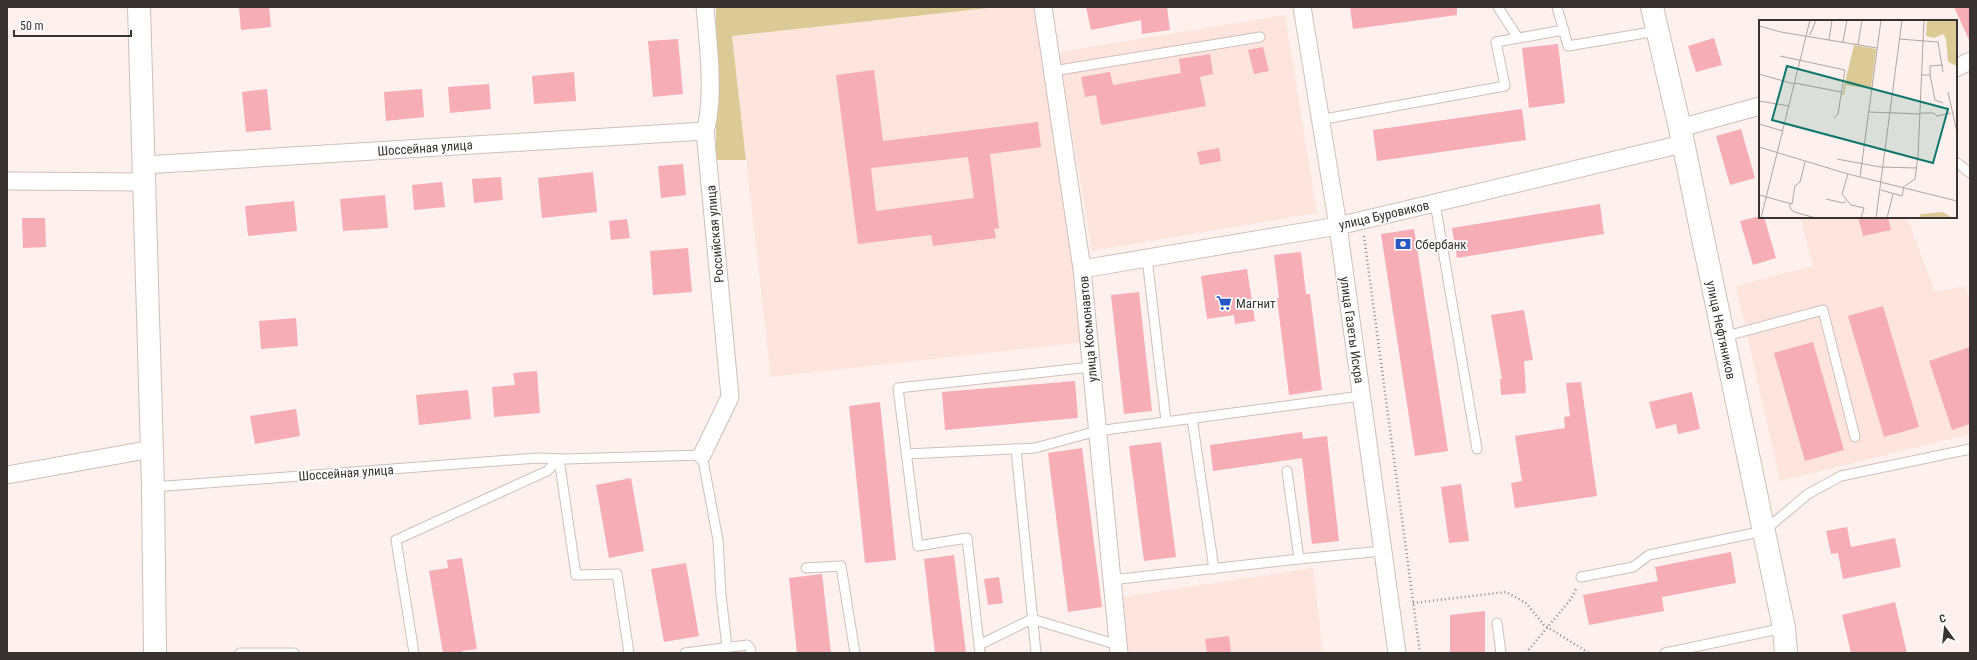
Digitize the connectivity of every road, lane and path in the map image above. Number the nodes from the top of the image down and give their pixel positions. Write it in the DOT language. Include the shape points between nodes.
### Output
graph roads {
  1 [pos="139,7"];
  2 [pos="705,7"];
  3 [pos="1043,7"];
  4 [pos="1302,7"];
  5 [pos="1498,7"];
  6 [pos="1558,7"];
  7 [pos="1652,7"];
  8 [pos="1564,30"];
  9 [pos="1658,31"];
  10 [pos="1260,37"];
  11 [pos="1518,38"];
  12 [pos="1970,61"];
  13 [pos="1957,68"];
  14 [pos="1053,70"];
  15 [pos="1759,106"];
  16 [pos="1319,120"];
  17 [pos="705,131"];
  18 [pos="1681,136"];
  19 [pos="1957,163"];
  20 [pos="1970,173"];
  21 [pos="145,174"];
  22 [pos="7,181"];
  23 [pos="1435,203"];
  24 [pos="1362,220"];
  25 [pos="1338,226"];
  26 [pos="1147,258"];
  27 [pos="1082,269"];
  28 [pos="1723,337"];
  29 [pos="1091,367"];
  30 [pos="1361,396"];
  31 [pos="1192,418"];
  32 [pos="1166,422"];
  33 [pos="1097,430"];
  34 [pos="1855,437"];
  35 [pos="152,449"];
  36 [pos="1016,449"];
  37 [pos="1477,449"];
  38 [pos="1970,449"];
  39 [pos="906,454"];
  40 [pos="702,455"];
  41 [pos="559,459"];
  42 [pos="1287,471"];
  43 [pos="7,475"];
  44 [pos="153,488"];
  45 [pos="1764,531"];
  46 [pos="1383,551"];
  47 [pos="1299,558"];
  48 [pos="806,568"];
  49 [pos="1214,569"];
  50 [pos="1581,577"];
  51 [pos="1111,580"];
  52 [pos="1413,603"];
  53 [pos="1032,619"];
  54 [pos="1497,623"];
  55 [pos="1548,628"];
  56 [pos="1784,628"];
  57 [pos="727,647"];
  58 [pos="979,649"];
  59 [pos="1119,649"];
  60 [pos="155,653"];
  61 [pos="240,653"];
  62 [pos="294,653"];
  63 [pos="414,653"];
  64 [pos="629,653"];
  65 [pos="685,653"];
  66 [pos="751,653"];
  67 [pos="855,653"];
  68 [pos="1036,653"];
  69 [pos="1397,653"];
  70 [pos="1420,653"];
  71 [pos="1501,653"];
  72 [pos="1526,653"];
  73 [pos="1590,653"];
  74 [pos="1665,653"];
  75 [pos="1786,653"];
  1 -- 21 [label="street"];
  2 -- 17 [label="street, Российская улица" via="709,117"];
  3 -- 14 [label="street, улица Космонавтов"];
  4 -- 16 [label="street, улица Газеты Искра"];
  5 -- 11 [label="lane"];
  6 -- 8 [label="lane"];
  7 -- 9 [label="street, улица Нефтяников"];
  8 -- 9 [label="lane" via="1568,46"];
  8 -- 11 [label="lane"];
  9 -- 18 [label="street, улица Нефтяников"];
  10 -- 14 [label="lane"];
  11 -- 16 [label="lane" via="1496,42 1505,86"];
  12 -- 13 [label="street"];
  14 -- 27 [label="street, улица Космонавтов"];
  15 -- 18 [label="street, улица Буровиков"];
  16 -- 25 [label="street, улица Газеты Искра"];
  17 -- 21 [label="street, Шоссейная улица"];
  17 -- 40 [label="street, Российская улица" via="730,397"];
  18 -- 23 [label="street, улица Буровиков"];
  18 -- 28 [label="street, улица Нефтяников"];
  19 -- 20 [label="lane"];
  21 -- 22 [label="street, Шоссейная улица"];
  21 -- 35 [label="street"];
  23 -- 24 [label="street, улица Буровиков"];
  23 -- 37 [label="lane"];
  24 -- 25 [label="street, улица Буровиков"];
  24 -- 52 [label="path"];
  25 -- 26 [label="street, улица Буровиков"];
  25 -- 30 [label="street, улица Газеты Искра"];
  26 -- 27 [label="street, улица Буровиков"];
  26 -- 32 [label="lane"];
  27 -- 29 [label="street, улица Космонавтов"];
  28 -- 34 [label="lane" via="1823,310"];
  28 -- 45 [label="street, улица Нефтяников"];
  29 -- 33 [label="street, улица Космонавтов"];
  29 -- 39 [label="lane" via="898,388"];
  30 -- 31 [label="lane"];
  30 -- 46 [label="street, улица Газеты Искра"];
  31 -- 32 [label="lane"];
  31 -- 49 [label="lane"];
  32 -- 33 [label="lane"];
  33 -- 36 [label="lane" via="1035,448"];
  33 -- 51 [label="street, улица Космонавтов"];
  35 -- 43 [label="street"];
  35 -- 44 [label="street"];
  36 -- 39 [label="lane"];
  36 -- 53 [label="lane"];
  38 -- 45 [label="lane" via="1841,476 1808,494"];
  39 -- 58 [label="lane" via="918,546 967,538"];
  40 -- 41 [label="lane, Шоссейная улица"];
  40 -- 57 [label="lane" via="718,540"];
  41 -- 44 [label="lane, Шоссейная улица" via="538,458"];
  41 -- 63 [label="lane" via="547,470 396,540"];
  41 -- 64 [label="lane" via="576,575 617,574"];
  42 -- 47 [label="lane"];
  44 -- 60 [label="street"];
  45 -- 50 [label="lane" via="1649,555 1633,566"];
  45 -- 56 [label="street, улица Нефтяников"];
  46 -- 47 [label="lane"];
  46 -- 69 [label="street, улица Газеты Искра"];
  47 -- 49 [label="lane"];
  48 -- 67 [label="lane" via="840,566"];
  49 -- 51 [label="lane"];
  50 -- 55 [label="path" via="1571,599"];
  51 -- 59 [label="street, улица Космонавтов"];
  52 -- 55 [label="path" via="1506,592 1526,603"];
  52 -- 70 [label="path"];
  53 -- 58 [label="lane"];
  53 -- 59 [label="lane"];
  53 -- 68 [label="lane"];
  54 -- 71 [label="lane"];
  55 -- 72 [label="path"];
  55 -- 73 [label="path"];
  56 -- 74 [label="lane"];
  56 -- 75 [label="street, улица Нефтяников"];
  57 -- 65 [label="lane"];
  57 -- 66 [label="lane" via="747,645"];
  61 -- 62 [label="lane"];
}
